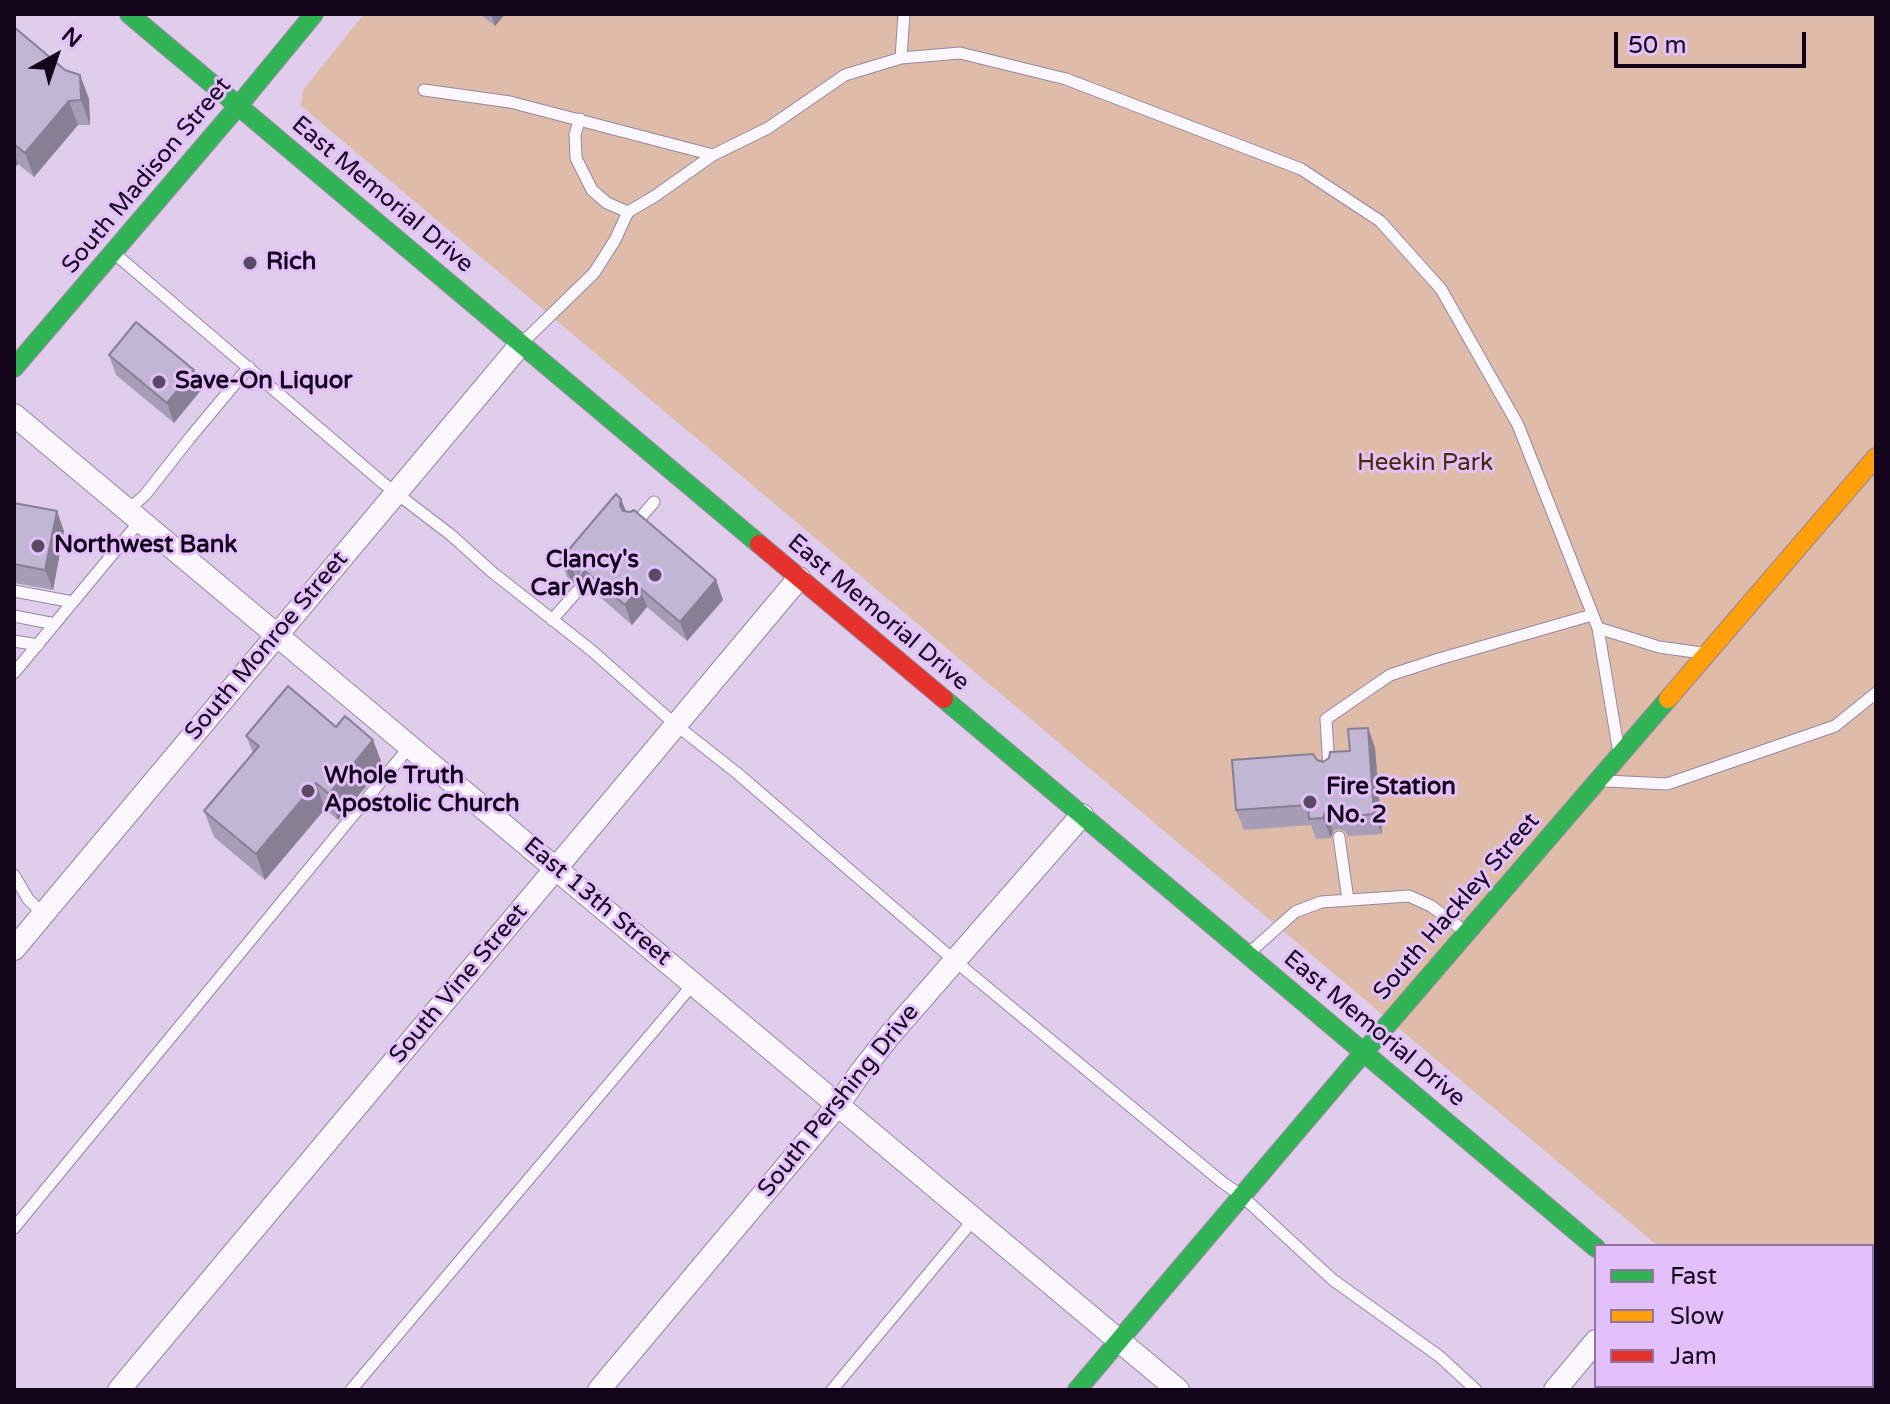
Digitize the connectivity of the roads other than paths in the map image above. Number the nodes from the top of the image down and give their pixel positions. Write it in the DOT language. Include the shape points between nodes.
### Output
graph roads {
  1 [pos="129,14"];
  2 [pos="314,14"];
  3 [pos="904,14"];
  4 [pos="901,58"];
  5 [pos="424,90"];
  6 [pos="239,105"];
  7 [pos="580,119"];
  8 [pos="713,155"];
  9 [pos="628,212"];
  10 [pos="114,252"];
  11 [pos="521,344"];
  12 [pos="249,367"];
  13 [pos="14,368"];
  14 [pos="14,415"];
  15 [pos="1876,457"];
  16 [pos="396,492"];
  17 [pos="654,502"];
  18 [pos="134,516"];
  19 [pos="635,524"];
  20 [pos="799,578"];
  21 [pos="579,589"];
  22 [pos="14,591"];
  23 [pos="73,602"];
  24 [pos="1592,615"];
  25 [pos="14,616"];
  26 [pos="552,620"];
  27 [pos="55,624"];
  28 [pos="1598,628"];
  29 [pos="276,635"];
  30 [pos="14,641"];
  31 [pos="38,645"];
  32 [pos="1706,654"];
  33 [pos="14,673"];
  34 [pos="1876,693"];
  35 [pos="676,725"];
  36 [pos="410,746"];
  37 [pos="1619,755"];
  38 [pos="1329,773"];
  39 [pos="1597,781"];
  40 [pos="1082,815"];
  41 [pos="1339,837"];
  42 [pos="556,868"];
  43 [pos="14,875"];
  44 [pos="1348,900"];
  45 [pos="43,914"];
  46 [pos="1466,933"];
  47 [pos="14,949"];
  48 [pos="1248,954"];
  49 [pos="955,961"];
  50 [pos="694,983"];
  51 [pos="1364,1052"];
  52 [pos="838,1105"];
  53 [pos="1242,1196"];
  54 [pos="974,1219"];
  55 [pos="14,1228"];
  56 [pos="1594,1246"];
  57 [pos="1119,1340"];
  58 [pos="1594,1343"];
  59 [pos="119,1390"];
  60 [pos="351,1390"];
  61 [pos="599,1390"];
  62 [pos="832,1390"];
  63 [pos="1077,1390"];
  64 [pos="1178,1390"];
  65 [pos="1476,1390"];
  66 [pos="1555,1390"];
  1 -- 6 [label="main road, East Memorial Drive"];
  2 -- 6 [label="main road, South Madison Street"];
  3 -- 4 [label="lane"];
  4 -- 8 [label="lane" via="845,75 768,128"];
  4 -- 24 [label="lane" via="960,53 1066,79 1301,169 1380,221 1441,289 1518,425"];
  5 -- 7 [label="lane"];
  6 -- 10 [label="main road, South Madison Street"];
  6 -- 11 [label="main road, East Memorial Drive"];
  7 -- 8 [label="lane"];
  7 -- 9 [label="lane" via="576,158 592,190"];
  8 -- 9 [label="lane"];
  9 -- 11 [label="lane" via="594,273"];
  10 -- 12 [label="lane"];
  10 -- 13 [label="main road, South Madison Street"];
  11 -- 16 [label="street, South Monroe Street"];
  11 -- 20 [label="main road, East Memorial Drive"];
  12 -- 16 [label="lane"];
  12 -- 18 [label="lane" via="145,495"];
  14 -- 18 [label="street, East 13th Street"];
  15 -- 32 [label="main road, South Hackley Street"];
  16 -- 26 [label="lane"];
  16 -- 29 [label="street, South Monroe Street"];
  17 -- 19 [label="lane"];
  18 -- 23 [label="lane"];
  18 -- 29 [label="street, East 13th Street"];
  20 -- 35 [label="street, South Vine Street"];
  20 -- 40 [label="main road, East Memorial Drive"];
  21 -- 26 [label="lane"];
  22 -- 23 [label="lane"];
  23 -- 27 [label="lane"];
  24 -- 28 [label="lane"];
  24 -- 38 [label="lane" via="1390,675 1326,719"];
  25 -- 27 [label="lane"];
  26 -- 35 [label="lane"];
  27 -- 31 [label="lane"];
  28 -- 32 [label="lane" via="1659,647"];
  28 -- 37 [label="lane"];
  29 -- 36 [label="street, East 13th Street"];
  29 -- 45 [label="street, South Monroe Street"];
  30 -- 31 [label="lane"];
  31 -- 33 [label="lane"];
  32 -- 37 [label="main road, South Hackley Street"];
  34 -- 39 [label="lane" via="1835,726 1667,784"];
  35 -- 42 [label="street, South Vine Street"];
  35 -- 49 [label="lane"];
  36 -- 42 [label="street, East 13th Street"];
  36 -- 55 [label="lane"];
  37 -- 39 [label="main road, South Hackley Street"];
  39 -- 46 [label="main road, South Hackley Street"];
  40 -- 48 [label="main road, East Memorial Drive"];
  40 -- 49 [label="street, South Pershing Drive"];
  41 -- 44 [label="lane"];
  42 -- 50 [label="street, East 13th Street"];
  42 -- 59 [label="street, South Vine Street"];
  43 -- 45 [label="lane"];
  44 -- 46 [label="lane" via="1409,896"];
  44 -- 48 [label="lane" via="1321,902 1295,912"];
  45 -- 47 [label="street, South Monroe Street"];
  46 -- 51 [label="main road, South Hackley Street"];
  48 -- 51 [label="main road, East Memorial Drive"];
  49 -- 52 [label="street, South Pershing Drive"];
  49 -- 53 [label="lane"];
  50 -- 52 [label="street, East 13th Street"];
  50 -- 60 [label="lane"];
  51 -- 53 [label="main road, South Hackley Street"];
  51 -- 56 [label="main road, East Memorial Drive"];
  52 -- 54 [label="street, East 13th Street"];
  52 -- 61 [label="street, South Pershing Drive"];
  53 -- 57 [label="main road, South Hackley Street"];
  53 -- 65 [label="lane" via="1333,1280 1439,1356"];
  54 -- 57 [label="street, East 13th Street"];
  54 -- 62 [label="lane"];
  57 -- 63 [label="main road, South Hackley Street"];
  57 -- 64 [label="street, East 13th Street"];
  58 -- 66 [label="street"];
}
